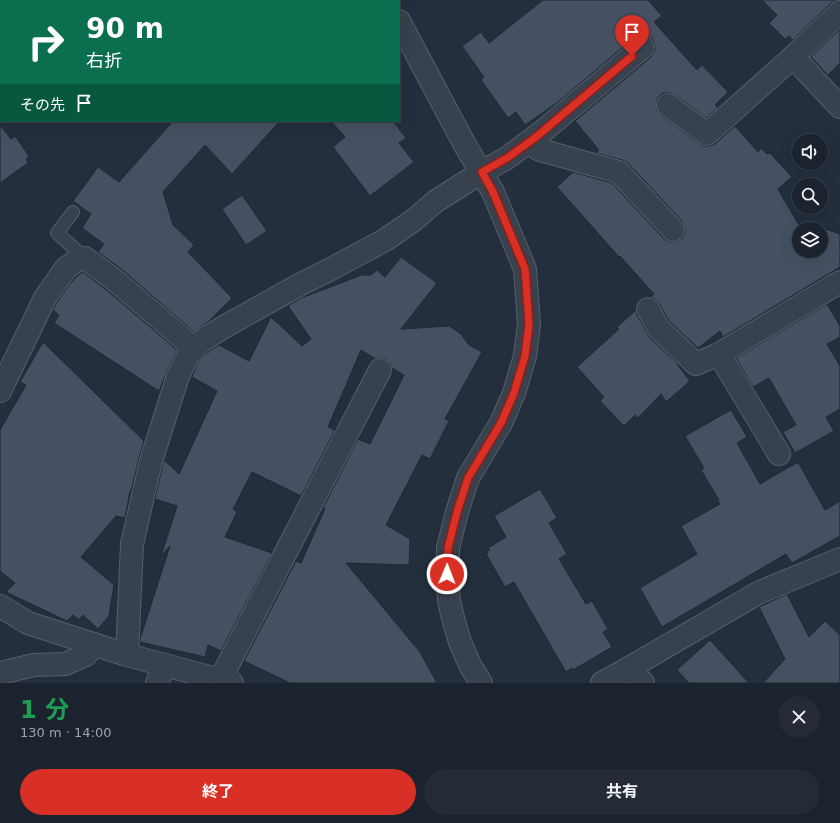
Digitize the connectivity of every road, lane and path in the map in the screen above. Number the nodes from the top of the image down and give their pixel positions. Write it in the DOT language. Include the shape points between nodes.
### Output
graph roads {
  1 [pos="840,12"];
  2 [pos="400,23"];
  3 [pos="643,46"];
  4 [pos="793,57"];
  5 [pos="668,105"];
  6 [pos="840,107"];
  7 [pos="529,142"];
  8 [pos="482,172"];
  9 [pos="73,212"];
  10 [pos="673,230"];
  11 [pos="85,258"];
  12 [pos="838,289"];
  13 [pos="648,309"];
  14 [pos="194,349"];
  15 [pos="719,354"];
  16 [pos="380,370"];
  17 [pos="0,391"];
  18 [pos="778,454"];
  19 [pos="840,559"];
  20 [pos="0,606"];
  21 [pos="94,644"];
  22 [pos="128,655"];
  23 [pos="0,673"];
  24 [pos="161,674"];
  25 [pos="636,676"];
  26 [pos="226,681"];
  27 [pos="482,683"];
  28 [pos="602,683"];
  1 -- 4 [label="street"];
  2 -- 8 [label="street"];
  3 -- 7 [label="street"];
  4 -- 5 [label="street" via="707,134"];
  4 -- 6 [label="street"];
  7 -- 8 [label="street"];
  7 -- 10 [label="street" via="540,150 619,172"];
  8 -- 14 [label="street" via="436,201 385,240 340,257 299,285 203,340"];
  8 -- 27 [label="street" via="525,269 529,324 525,356 514,393 501,423 468,478 448,548 449,601 454,622 470,665"];
  9 -- 11 [label="lane" via="57,233"];
  11 -- 14 [label="street" via="117,282"];
  11 -- 17 [label="street" via="66,268 49,293"];
  12 -- 15 [label="street"];
  13 -- 15 [label="street" via="659,329 696,364"];
  14 -- 22 [label="street" via="188,355 172,394 151,461 132,544"];
  15 -- 18 [label="street"];
  16 -- 26 [label="street"];
  19 -- 25 [label="street" via="758,593"];
  20 -- 21 [label="street" via="28,623"];
  21 -- 22 [label="street"];
  21 -- 23 [label="street" via="86,655 65,664 34,665"];
  22 -- 24 [label="street"];
  24 -- 26 [label="street"];
  25 -- 28 [label="street"];
}
